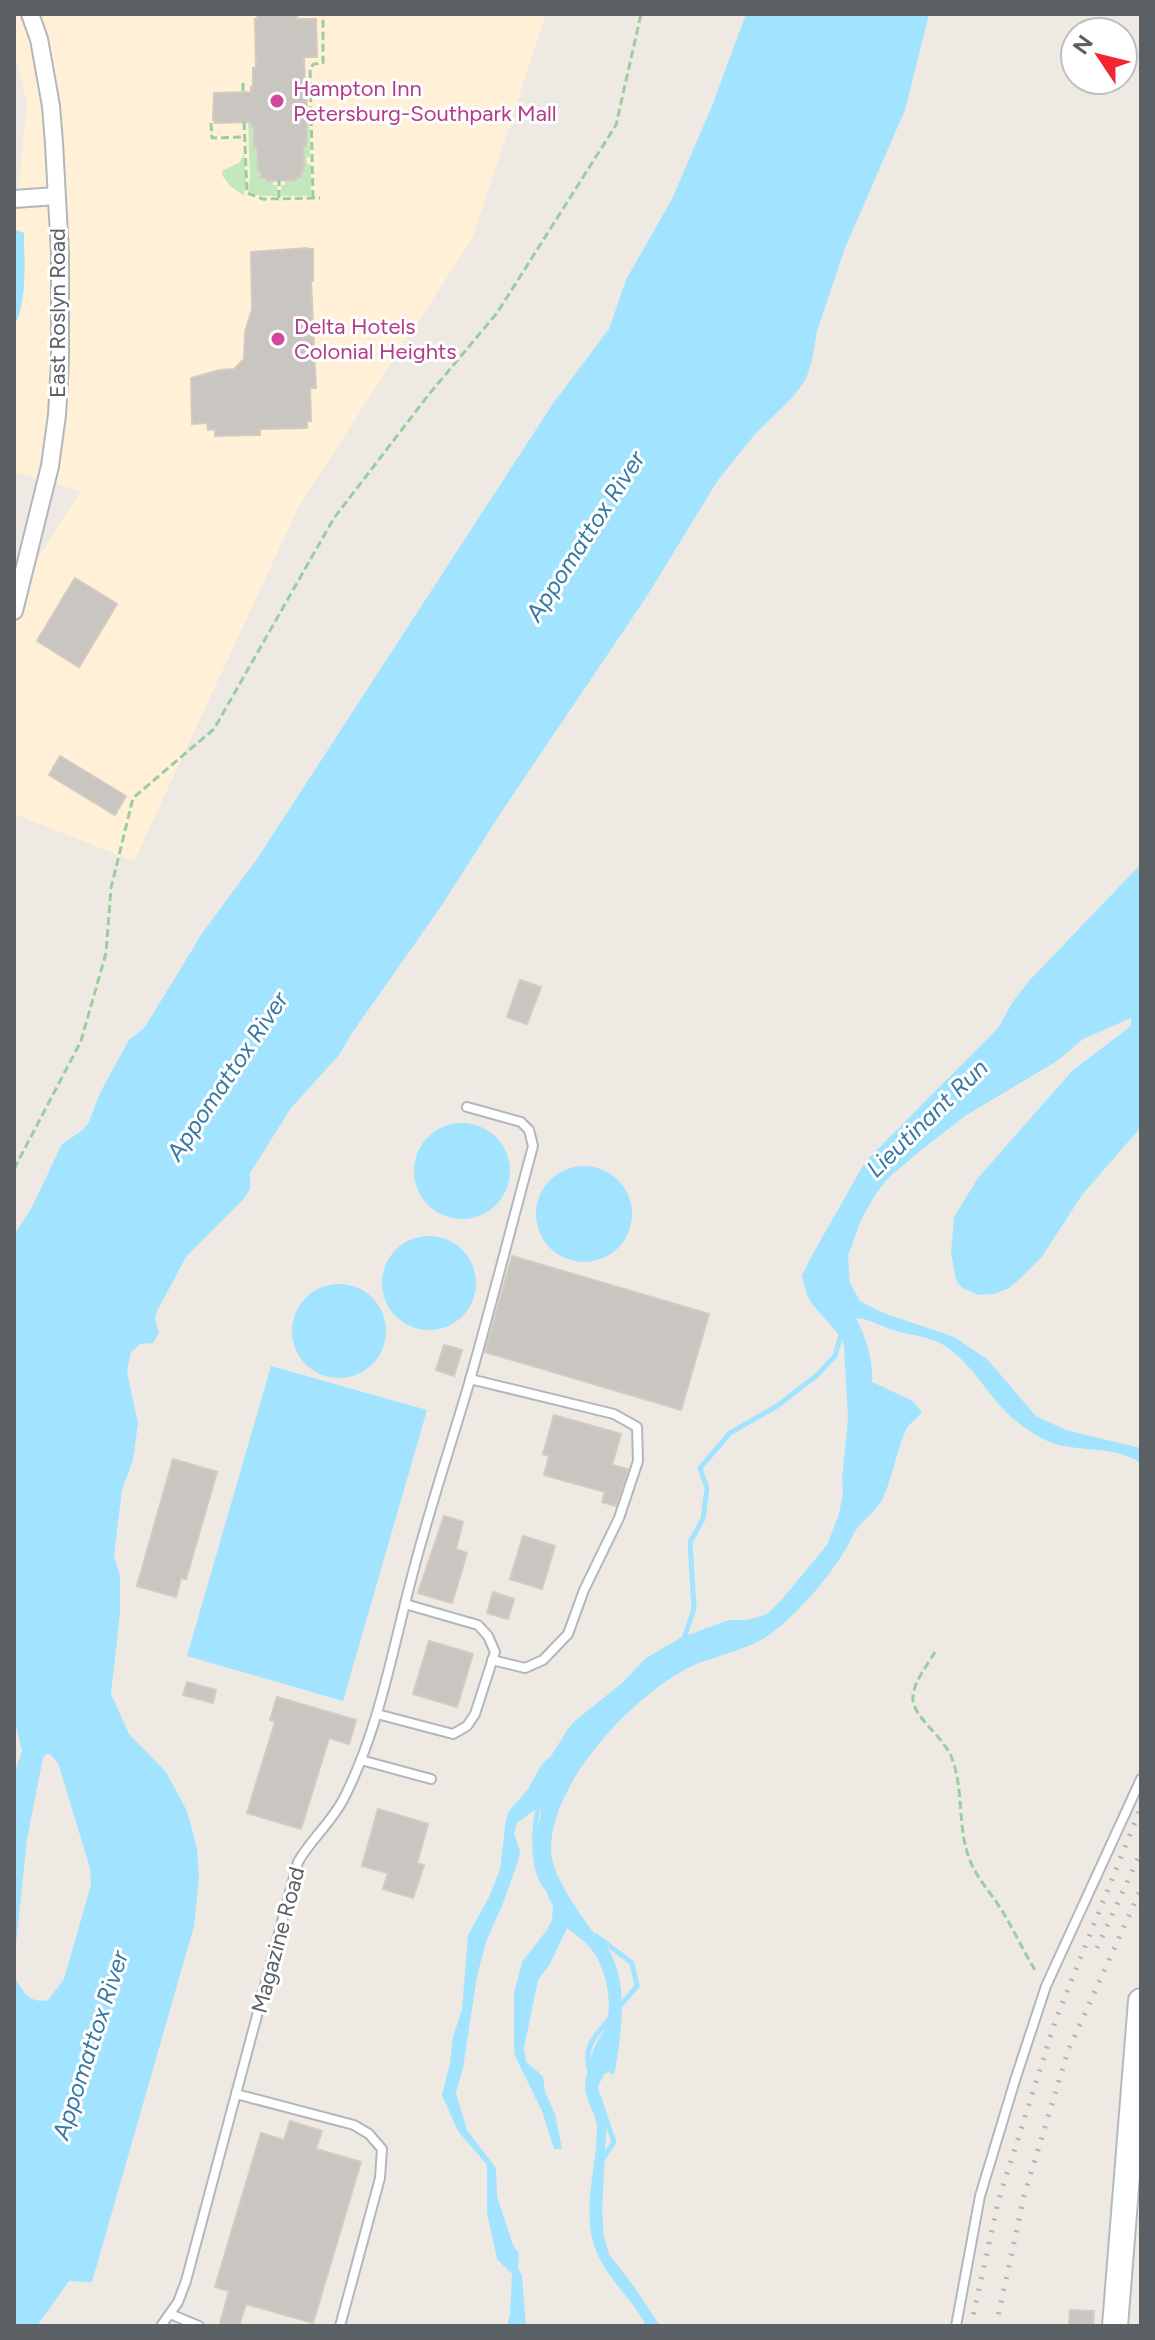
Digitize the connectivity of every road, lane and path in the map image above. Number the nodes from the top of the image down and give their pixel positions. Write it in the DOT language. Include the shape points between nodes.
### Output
graph roads {
  1 [pos="30,14"];
  2 [pos="323,14"];
  3 [pos="641,14"];
  4 [pos="243,83"];
  5 [pos="311,91"];
  6 [pos="338,91"];
  7 [pos="243,93"];
  8 [pos="339,109"];
  9 [pos="309,110"];
  10 [pos="244,122"];
  11 [pos="211,123"];
  12 [pos="245,137"];
  13 [pos="279,180"];
  14 [pos="56,196"];
  15 [pos="279,198"];
  16 [pos="313,198"];
  17 [pos="320,198"];
  18 [pos="14,199"];
  19 [pos="14,611"];
  20 [pos="467,1107"];
  21 [pos="14,1169"];
  22 [pos="470,1379"];
  23 [pos="405,1604"];
  24 [pos="935,1652"];
  25 [pos="492,1660"];
  26 [pos="377,1714"];
  27 [pos="361,1760"];
  28 [pos="431,1779"];
  29 [pos="1141,1779"];
  30 [pos="1046,1986"];
  31 [pos="1141,2001"];
  32 [pos="1138,2056"];
  33 [pos="236,2094"];
  34 [pos="170,2314"];
  35 [pos="161,2326"];
  36 [pos="199,2326"];
  37 [pos="340,2326"];
  38 [pos="956,2326"];
  39 [pos="1115,2326"];
  1 -- 14 [label="street, East Roslyn Road" via="51,106"];
  2 -- 5 [label="path" via="324,61 311,66"];
  3 -- 21 [label="path" via="616,125 497,313 334,518 214,729 133,798 111,888 106,953 81,1041"];
  4 -- 7 [label="path"];
  5 -- 6 [label="path"];
  5 -- 9 [label="path"];
  8 -- 9 [label="path"];
  9 -- 16 [label="path"];
  10 -- 12 [label="path"];
  11 -- 12 [label="path" via="212,138"];
  12 -- 15 [label="path" via="247,193"];
  13 -- 15 [label="path"];
  14 -- 18 [label="street"];
  14 -- 19 [label="street, East Roslyn Road" via="61,294 57,415 50,466"];
  15 -- 16 [label="path"];
  16 -- 17 [label="path"];
  20 -- 22 [label="lane, Magazine Road" via="521,1122 533,1146"];
  22 -- 23 [label="lane, Magazine Road"];
  22 -- 25 [label="lane" via="614,1414 637,1427 638,1461 568,1634 543,1660 525,1668"];
  23 -- 25 [label="lane" via="478,1625 495,1652"];
  23 -- 26 [label="lane, Magazine Road"];
  24 -- 30 [label="path" via="916,1686 914,1705 951,1756 977,1877"];
  25 -- 26 [label="lane" via="475,1714 453,1734"];
  26 -- 27 [label="lane, Magazine Road"];
  27 -- 28 [label="lane"];
  27 -- 33 [label="lane, Magazine Road" via="343,1800 298,1862"];
  29 -- 30 [label="lane"];
  30 -- 38 [label="lane" via="980,2196"];
  31 -- 32 [label="street"];
  32 -- 39 [label="street"];
  33 -- 34 [label="lane, Magazine Road" via="186,2281"];
  33 -- 37 [label="lane" via="354,2125 382,2149 380,2178"];
  34 -- 35 [label="lane, Magazine Road"];
  34 -- 36 [label="lane"];
}
